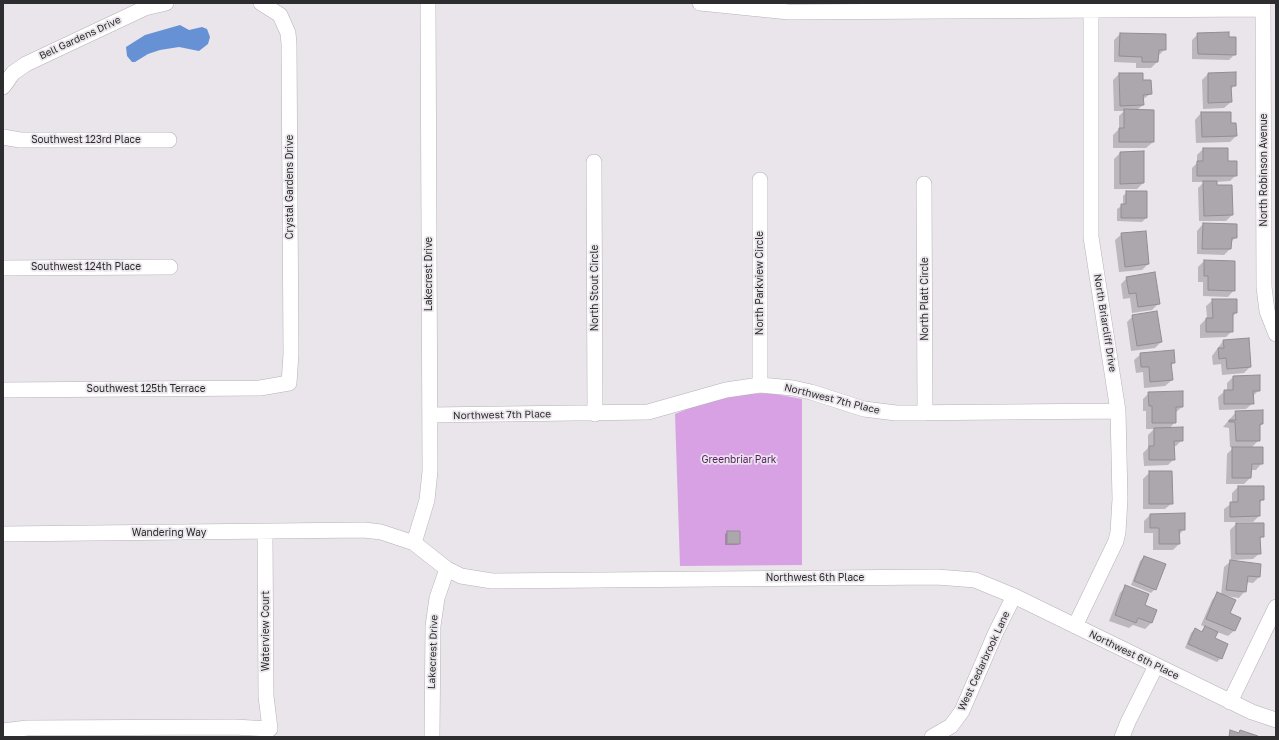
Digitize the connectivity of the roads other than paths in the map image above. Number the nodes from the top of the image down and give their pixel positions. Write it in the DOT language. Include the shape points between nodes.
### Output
graph roads {
  1 [pos="166,3"];
  2 [pos="261,3"];
  3 [pos="428,3"];
  4 [pos="700,3"];
  5 [pos="1263,6"];
  6 [pos="1090,10"];
  7 [pos="3,87"];
  8 [pos="3,136"];
  9 [pos="169,140"];
  10 [pos="594,162"];
  11 [pos="760,180"];
  12 [pos="924,184"];
  13 [pos="170,267"];
  14 [pos="3,268"];
  15 [pos="1276,334"];
  16 [pos="289,383"];
  17 [pos="760,385"];
  18 [pos="3,390"];
  19 [pos="1118,411"];
  20 [pos="925,413"];
  21 [pos="595,414"];
  22 [pos="430,415"];
  23 [pos="335,532"];
  24 [pos="265,533"];
  25 [pos="3,534"];
  26 [pos="414,543"];
  27 [pos="447,569"];
  28 [pos="1014,596"];
  29 [pos="1276,607"];
  30 [pos="1075,626"];
  31 [pos="1156,666"];
  32 [pos="1230,702"];
  33 [pos="1276,720"];
  34 [pos="3,731"];
  35 [pos="432,737"];
  36 [pos="932,737"];
  37 [pos="1122,737"];
  1 -- 7 [label="street, Bell Gardens Drive" via="145,8 26,64 13,73"];
  2 -- 16 [label="street, Crystal Gardens Drive" via="280,15 288,33 289,44"];
  3 -- 22 [label="street, Lakecrest Drive"];
  4 -- 6 [label="street" via="789,12"];
  5 -- 6 [label="street"];
  5 -- 15 [label="street, North Robinson Avenue" via="1264,287 1267,311"];
  6 -- 19 [label="street, North Briarcliff Drive" via="1091,236"];
  8 -- 9 [label="street, Southwest 123rd Place" via="20,140"];
  10 -- 21 [label="street, North Stout Circle"];
  11 -- 17 [label="street, North Parkview Circle"];
  12 -- 20 [label="street, North Platt Circle"];
  13 -- 14 [label="street, Southwest 124th Place"];
  16 -- 18 [label="street, Southwest 125th Terrace" via="260,388"];
  17 -- 20 [label="street, Northwest 7th Place" via="811,392 864,409"];
  17 -- 21 [label="street, Northwest 7th Place" via="726,390 648,412"];
  19 -- 20 [label="street, Northwest 7th Place"];
  19 -- 30 [label="street, North Briarcliff Drive" via="1118,532"];
  21 -- 22 [label="street, Northwest 7th Place"];
  22 -- 26 [label="street, Lakecrest Drive" via="429,486"];
  23 -- 24 [label="street, Wandering Way"];
  23 -- 26 [label="street, Northwest 6th Place" via="381,532"];
  24 -- 25 [label="street, Wandering Way"];
  24 -- 34 [label="street, Waterview Court" via="266,696 270,729 27,728"];
  26 -- 27 [label="street, Northwest 6th Place"];
  27 -- 28 [label="street, Northwest 6th Place" via="461,576 492,581 960,578 975,580"];
  27 -- 35 [label="street, Lakecrest Drive" via="437,598 432,626"];
  28 -- 30 [label="street, Northwest 6th Place"];
  28 -- 36 [label="street, West Cedarbrook Lane" via="962,711 950,726"];
  29 -- 32 [label="street"];
  30 -- 31 [label="street, Northwest 6th Place"];
  31 -- 32 [label="street, Northwest 6th Place"];
  31 -- 37 [label="street"];
  32 -- 33 [label="street, Northwest 6th Place"];
}
